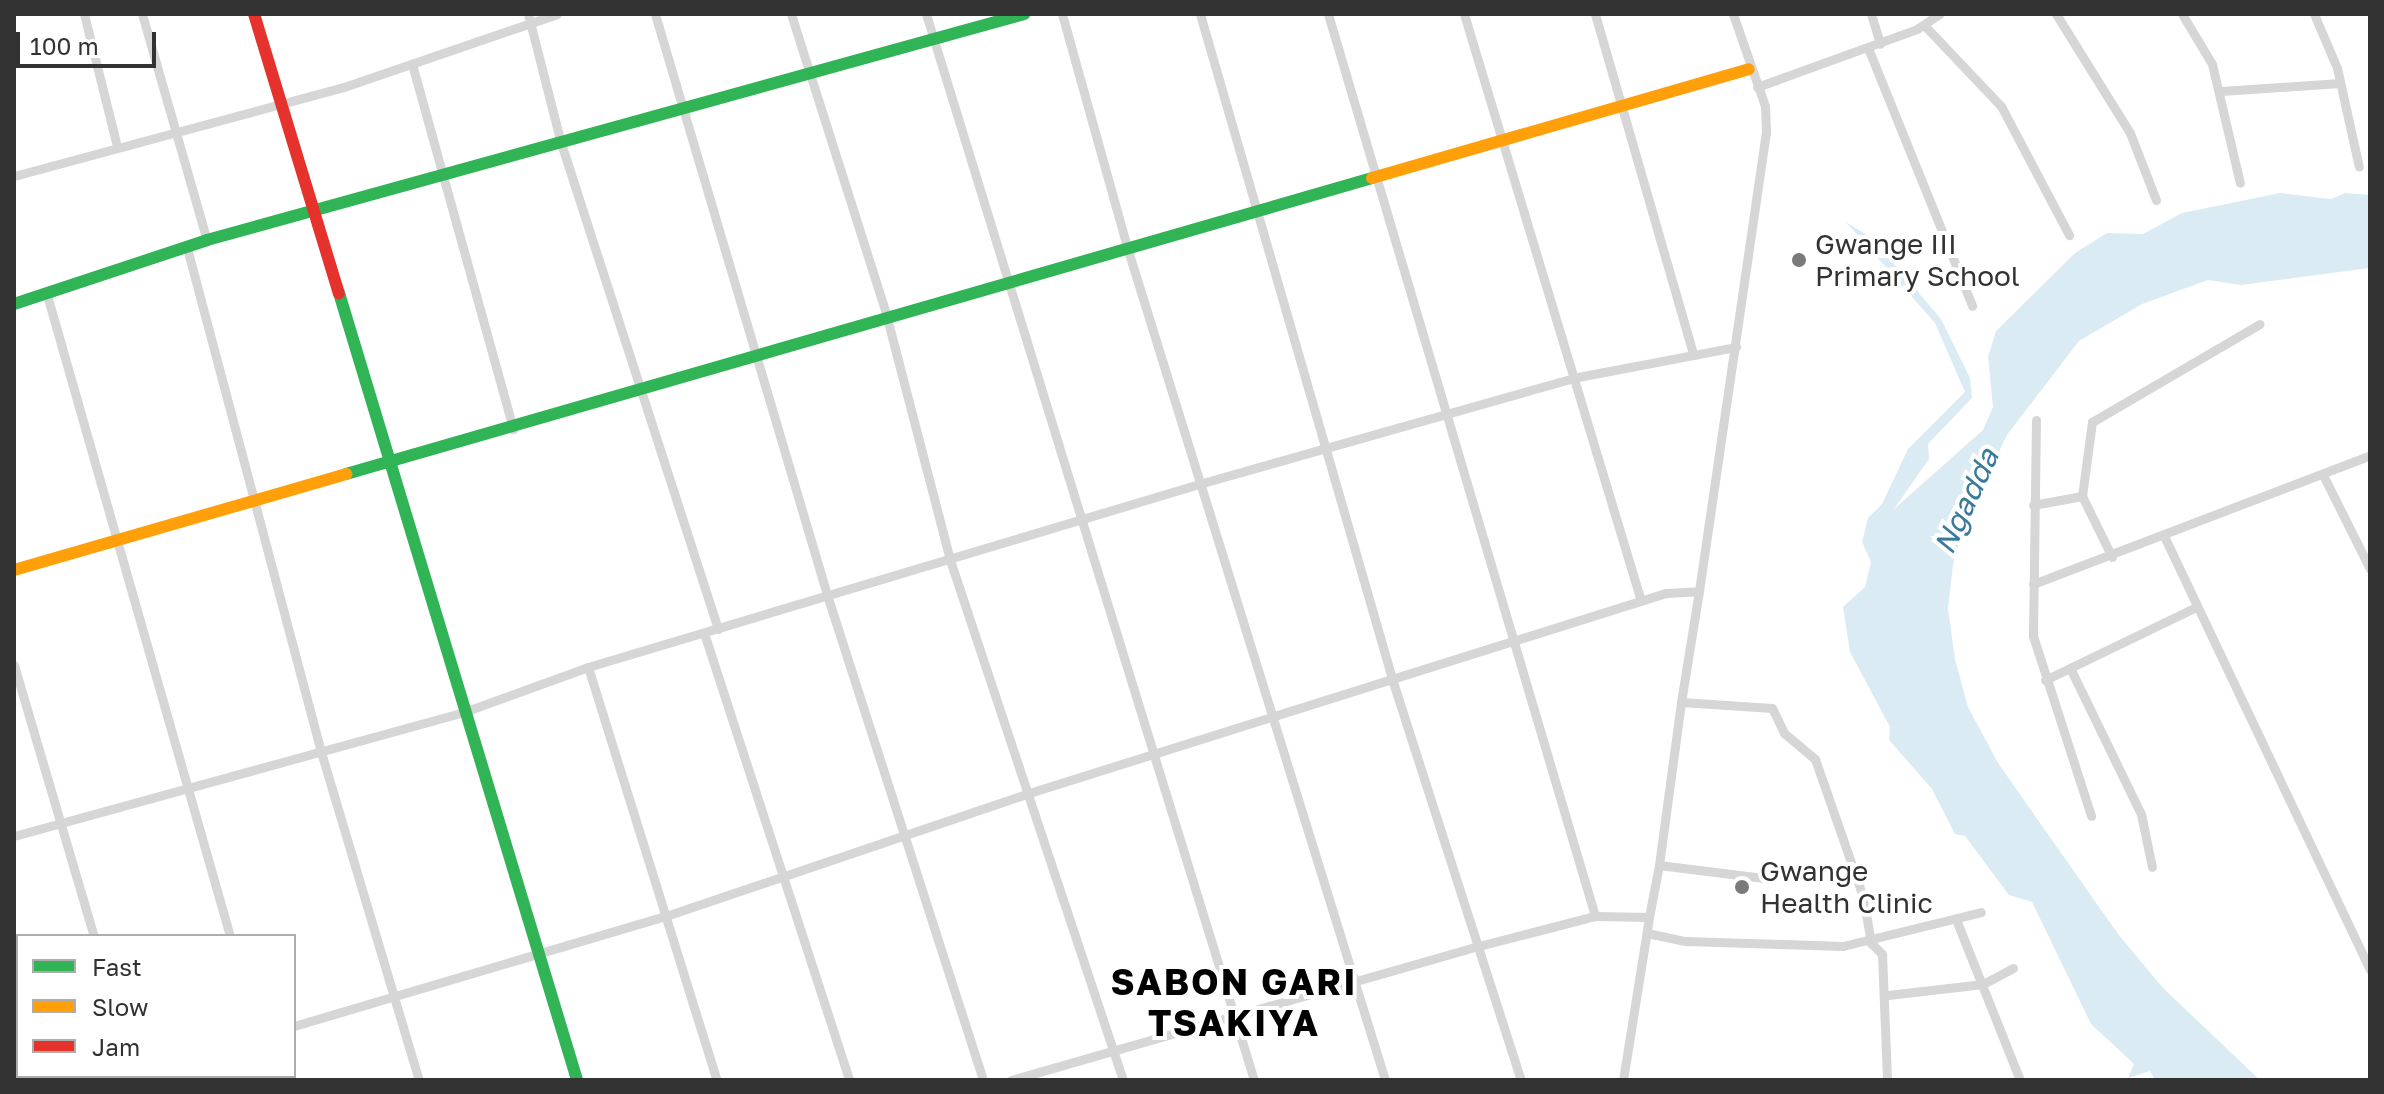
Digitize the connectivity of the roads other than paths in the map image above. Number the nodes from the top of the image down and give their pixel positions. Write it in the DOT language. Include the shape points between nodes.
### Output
graph roads {
  1 [pos="84,14"];
  2 [pos="142,14"];
  3 [pos="254,14"];
  4 [pos="557,14"];
  5 [pos="655,14"];
  6 [pos="791,14"];
  7 [pos="926,14"];
  8 [pos="1024,14"];
  9 [pos="1062,14"];
  10 [pos="1200,14"];
  11 [pos="1328,14"];
  12 [pos="1464,14"];
  13 [pos="1595,14"];
  14 [pos="1733,14"];
  15 [pos="1871,14"];
  16 [pos="1939,14"];
  17 [pos="2056,14"];
  18 [pos="2182,14"];
  19 [pos="2314,14"];
  20 [pos="530,18"];
  21 [pos="1924,25"];
  22 [pos="933,38"];
  23 [pos="1880,44"];
  24 [pos="1868,48"];
  25 [pos="412,64"];
  26 [pos="1749,69"];
  27 [pos="808,75"];
  28 [pos="2340,83"];
  29 [pos="1757,87"];
  30 [pos="2221,91"];
  31 [pos="280,100"];
  32 [pos="1620,106"];
  33 [pos="686,108"];
  34 [pos="175,133"];
  35 [pos="560,140"];
  36 [pos="1503,142"];
  37 [pos="117,146"];
  38 [pos="2359,167"];
  39 [pos="438,175"];
  40 [pos="14,176"];
  41 [pos="1378,177"];
  42 [pos="2240,183"];
  43 [pos="2156,200"];
  44 [pos="1258,209"];
  45 [pos="313,212"];
  46 [pos="2069,235"];
  47 [pos="207,240"];
  48 [pos="1127,247"];
  49 [pos="187,248"];
  50 [pos="1008,281"];
  51 [pos="47,295"];
  52 [pos="14,304"];
  53 [pos="1972,306"];
  54 [pos="886,314"];
  55 [pos="2260,324"];
  56 [pos="1736,347"];
  57 [pos="1692,351"];
  58 [pos="756,354"];
  59 [pos="1578,377"];
  60 [pos="640,393"];
  61 [pos="1447,415"];
  62 [pos="2036,420"];
  63 [pos="513,429"];
  64 [pos="1324,450"];
  65 [pos="2370,455"];
  66 [pos="390,464"];
  67 [pos="2323,475"];
  68 [pos="1199,484"];
  69 [pos="2082,496"];
  70 [pos="256,501"];
  71 [pos="2033,505"];
  72 [pos="1078,523"];
  73 [pos="2164,536"];
  74 [pos="113,538"];
  75 [pos="2112,557"];
  76 [pos="950,560"];
  77 [pos="2370,569"];
  78 [pos="14,570"];
  79 [pos="2033,584"];
  80 [pos="1699,591"];
  81 [pos="828,598"];
  82 [pos="1641,601"];
  83 [pos="2194,608"];
  84 [pos="718,629"];
  85 [pos="704,633"];
  86 [pos="1518,641"];
  87 [pos="14,665"];
  88 [pos="588,667"];
  89 [pos="2072,672"];
  90 [pos="2045,680"];
  91 [pos="1393,682"];
  92 [pos="1681,702"];
  93 [pos="464,712"];
  94 [pos="1270,720"];
  95 [pos="321,752"];
  96 [pos="1153,755"];
  97 [pos="187,785"];
  98 [pos="1026,794"];
  99 [pos="2091,816"];
  100 [pos="63,823"];
  101 [pos="14,836"];
  102 [pos="904,840"];
  103 [pos="1659,865"];
  104 [pos="2152,867"];
  105 [pos="1763,878"];
  106 [pos="782,879"];
  107 [pos="1981,912"];
  108 [pos="1595,916"];
  109 [pos="663,917"];
  110 [pos="1649,917"];
  111 [pos="1957,922"];
  112 [pos="1647,933"];
  113 [pos="93,934"];
  114 [pos="229,934"];
  115 [pos="1871,943"];
  116 [pos="1479,946"];
  117 [pos="537,952"];
  118 [pos="2013,968"];
  119 [pos="2370,969"];
  120 [pos="1350,979"];
  121 [pos="1983,984"];
  122 [pos="1888,995"];
  123 [pos="393,996"];
  124 [pos="1232,1014"];
  125 [pos="296,1025"];
  126 [pos="1113,1049"];
  127 [pos="419,1080"];
  128 [pos="577,1080"];
  129 [pos="717,1080"];
  130 [pos="849,1080"];
  131 [pos="983,1080"];
  132 [pos="1011,1080"];
  133 [pos="1123,1080"];
  134 [pos="1254,1080"];
  135 [pos="1385,1080"];
  136 [pos="1521,1080"];
  137 [pos="1623,1080"];
  138 [pos="1887,1080"];
  139 [pos="2020,1080"];
  1 -- 37 [label="street"];
  2 -- 34 [label="street"];
  3 -- 31 [label="main road"];
  4 -- 20 [label="street"];
  5 -- 33 [label="street"];
  6 -- 27 [label="street"];
  7 -- 22 [label="street"];
  8 -- 22 [label="main road"];
  9 -- 48 [label="street"];
  10 -- 44 [label="street"];
  11 -- 41 [label="street"];
  12 -- 36 [label="street"];
  13 -- 32 [label="street"];
  14 -- 26 [label="street"];
  15 -- 23 [label="street"];
  16 -- 21 [label="street"];
  17 -- 43 [label="street" via="2130,133"];
  18 -- 30 [label="street"];
  19 -- 28 [label="street"];
  20 -- 25 [label="street"];
  20 -- 35 [label="street"];
  21 -- 23 [label="street"];
  21 -- 46 [label="street" via="2001,106"];
  22 -- 27 [label="main road"];
  22 -- 50 [label="street"];
  23 -- 24 [label="street"];
  24 -- 29 [label="street"];
  24 -- 53 [label="street"];
  25 -- 31 [label="street"];
  25 -- 39 [label="street"];
  26 -- 29 [label="street"];
  26 -- 32 [label="main road"];
  27 -- 33 [label="main road"];
  27 -- 54 [label="street"];
  28 -- 30 [label="street"];
  28 -- 38 [label="street"];
  29 -- 56 [label="street" via="1766,133"];
  30 -- 42 [label="street"];
  31 -- 34 [label="street"];
  31 -- 45 [label="main road"];
  32 -- 36 [label="main road"];
  32 -- 57 [label="street"];
  33 -- 35 [label="main road"];
  33 -- 58 [label="street"];
  34 -- 37 [label="street"];
  34 -- 47 [label="street"];
  35 -- 39 [label="main road"];
  35 -- 60 [label="street"];
  36 -- 41 [label="main road"];
  36 -- 59 [label="street"];
  37 -- 40 [label="street"];
  39 -- 45 [label="main road"];
  39 -- 63 [label="street"];
  41 -- 44 [label="main road"];
  41 -- 61 [label="street"];
  44 -- 48 [label="main road"];
  44 -- 64 [label="street"];
  45 -- 47 [label="main road"];
  45 -- 66 [label="main road"];
  47 -- 49 [label="main road"];
  48 -- 50 [label="main road"];
  48 -- 68 [label="street"];
  49 -- 51 [label="main road"];
  49 -- 70 [label="street"];
  50 -- 54 [label="main road"];
  50 -- 72 [label="street"];
  51 -- 52 [label="main road"];
  51 -- 74 [label="street"];
  54 -- 58 [label="main road"];
  54 -- 76 [label="street"];
  55 -- 69 [label="street" via="2098,414 2084,453"];
  56 -- 57 [label="street"];
  56 -- 80 [label="street"];
  57 -- 59 [label="street"];
  58 -- 60 [label="main road"];
  58 -- 81 [label="street"];
  59 -- 61 [label="street"];
  59 -- 82 [label="street"];
  60 -- 63 [label="main road"];
  60 -- 84 [label="street"];
  61 -- 64 [label="street"];
  61 -- 86 [label="street"];
  62 -- 71 [label="street"];
  63 -- 66 [label="main road"];
  64 -- 68 [label="street"];
  64 -- 91 [label="street"];
  65 -- 67 [label="street"];
  66 -- 70 [label="main road"];
  66 -- 93 [label="main road"];
  67 -- 73 [label="street"];
  67 -- 77 [label="street"];
  68 -- 72 [label="street"];
  68 -- 94 [label="street"];
  69 -- 71 [label="street"];
  69 -- 75 [label="street"];
  70 -- 74 [label="main road"];
  70 -- 95 [label="street"];
  71 -- 79 [label="street"];
  72 -- 76 [label="street"];
  72 -- 96 [label="street"];
  73 -- 75 [label="street"];
  73 -- 83 [label="street"];
  74 -- 78 [label="main road"];
  74 -- 97 [label="street"];
  75 -- 79 [label="street"];
  76 -- 81 [label="street"];
  76 -- 98 [label="street"];
  79 -- 90 [label="street" via="2033,636"];
  80 -- 82 [label="street"];
  80 -- 92 [label="street"];
  81 -- 84 [label="street"];
  81 -- 102 [label="street"];
  82 -- 86 [label="street"];
  83 -- 89 [label="street"];
  83 -- 119 [label="street"];
  84 -- 85 [label="street"];
  85 -- 88 [label="street"];
  85 -- 106 [label="street"];
  86 -- 91 [label="street"];
  86 -- 108 [label="street"];
  87 -- 100 [label="street"];
  88 -- 93 [label="street"];
  88 -- 109 [label="street"];
  89 -- 90 [label="street"];
  89 -- 104 [label="street" via="2141,814"];
  90 -- 99 [label="street"];
  91 -- 94 [label="street"];
  91 -- 116 [label="street"];
  92 -- 103 [label="street"];
  92 -- 115 [label="street" via="1772,708 1784,733 1809,751 1863,897"];
  93 -- 95 [label="street"];
  93 -- 117 [label="main road"];
  94 -- 96 [label="street"];
  94 -- 120 [label="street"];
  95 -- 97 [label="street"];
  95 -- 123 [label="street"];
  96 -- 98 [label="street"];
  96 -- 124 [label="street"];
  97 -- 100 [label="street"];
  97 -- 114 [label="street"];
  98 -- 102 [label="street"];
  98 -- 126 [label="street"];
  100 -- 101 [label="street"];
  100 -- 113 [label="street"];
  102 -- 106 [label="street"];
  102 -- 131 [label="street"];
  103 -- 105 [label="street"];
  103 -- 110 [label="street"];
  106 -- 109 [label="street"];
  106 -- 130 [label="street"];
  107 -- 111 [label="street"];
  108 -- 110 [label="street"];
  108 -- 116 [label="street"];
  109 -- 117 [label="street"];
  109 -- 129 [label="street"];
  110 -- 112 [label="street"];
  111 -- 115 [label="street"];
  111 -- 121 [label="street"];
  112 -- 115 [label="street" via="1805,948"];
  112 -- 137 [label="street"];
  115 -- 122 [label="street" via="1882,954"];
  116 -- 120 [label="street"];
  116 -- 136 [label="street"];
  117 -- 123 [label="street"];
  117 -- 128 [label="main road"];
  118 -- 121 [label="street"];
  120 -- 124 [label="street"];
  120 -- 135 [label="street"];
  121 -- 122 [label="street"];
  121 -- 139 [label="street"];
  122 -- 138 [label="street"];
  123 -- 125 [label="street"];
  123 -- 127 [label="street"];
  124 -- 126 [label="street"];
  124 -- 134 [label="street"];
  126 -- 132 [label="street"];
  126 -- 133 [label="street"];
}
